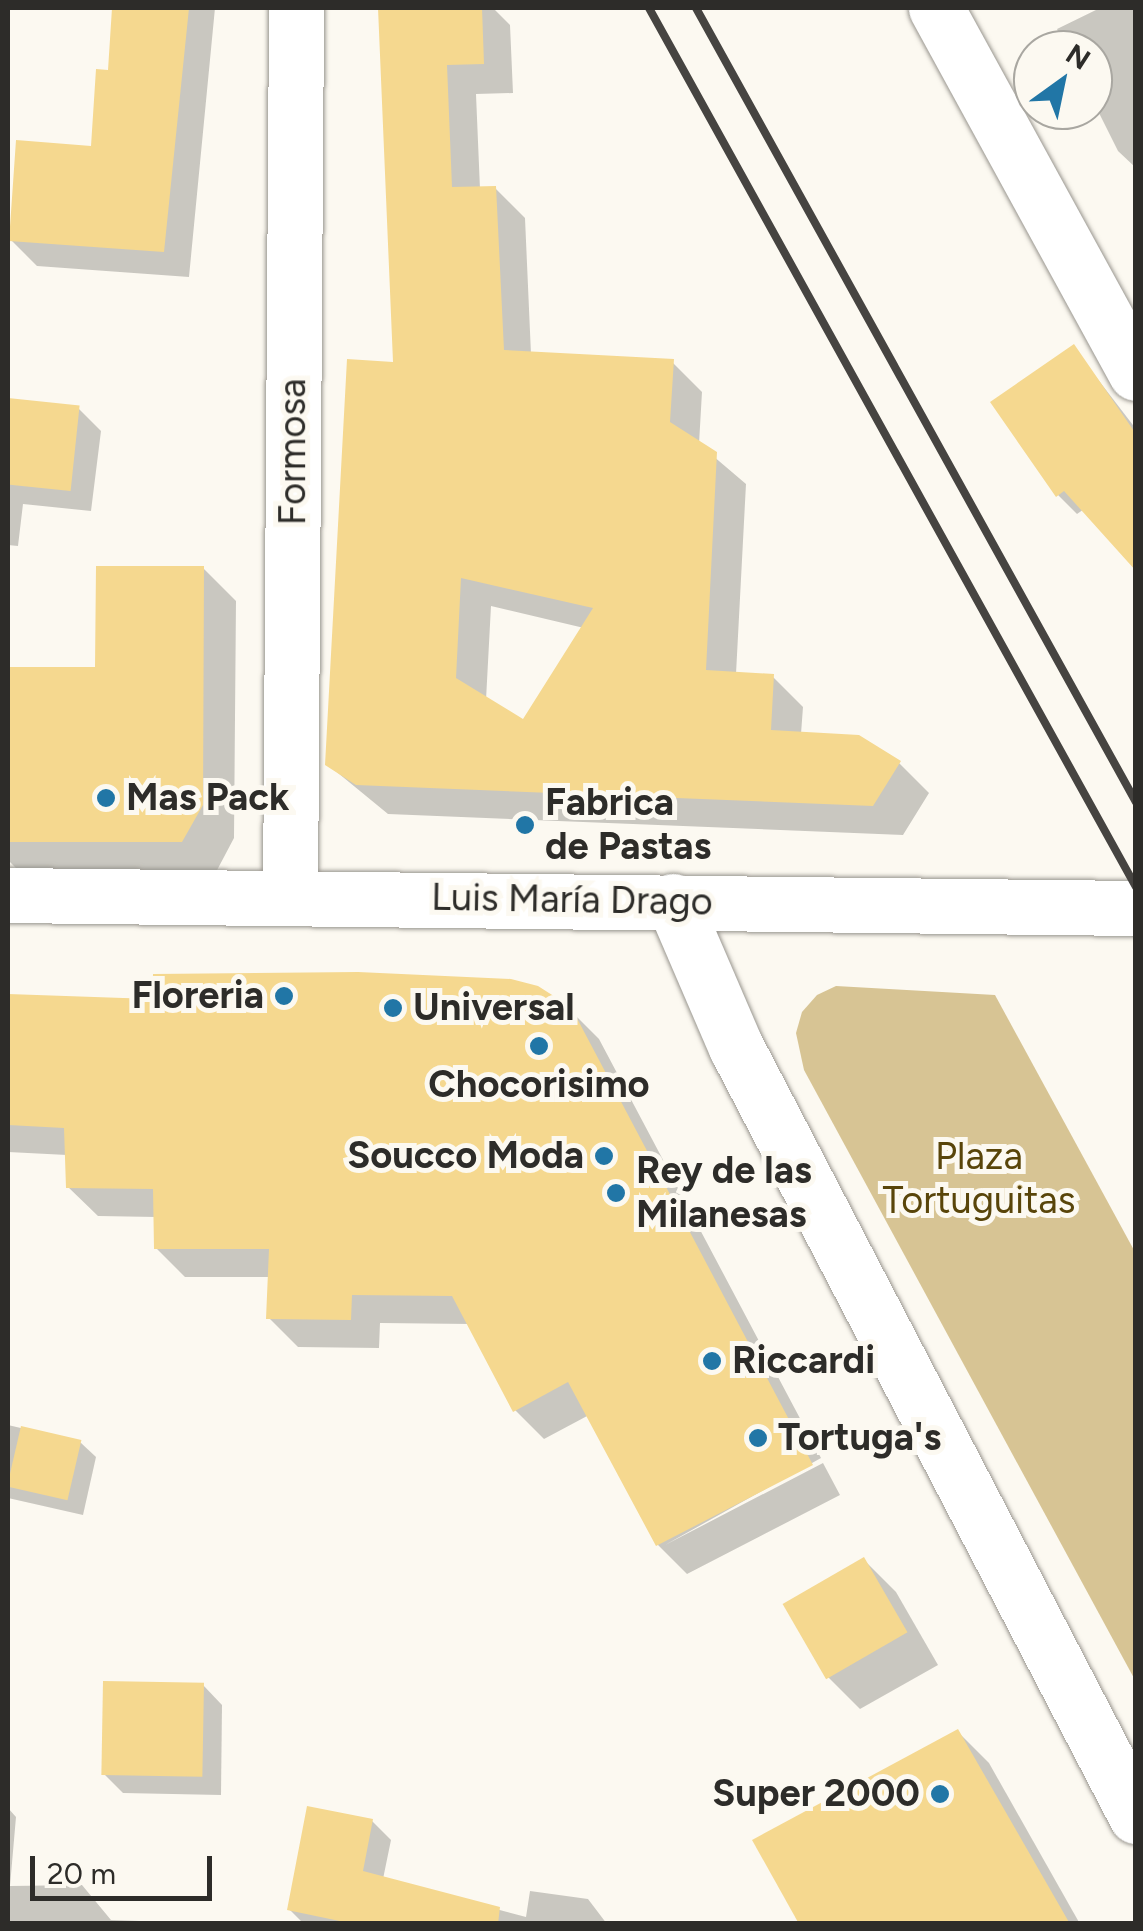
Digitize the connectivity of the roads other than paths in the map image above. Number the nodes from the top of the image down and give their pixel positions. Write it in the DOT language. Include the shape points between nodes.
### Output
graph roads {
  1 [pos="296,8"];
  2 [pos="936,8"];
  3 [pos="1136,372"];
  4 [pos="8,896"];
  5 [pos="290,897"];
  6 [pos="673,900"];
  7 [pos="1136,908"];
  8 [pos="1136,1816"];
  1 -- 5 [label="street, Formosa"];
  2 -- 3 [label="street"];
  4 -- 5 [label="street, Luis María Drago"];
  5 -- 6 [label="street, Luis María Drago"];
  6 -- 7 [label="street, Luis María Drago"];
  6 -- 8 [label="street" via="736,1047"];
}
